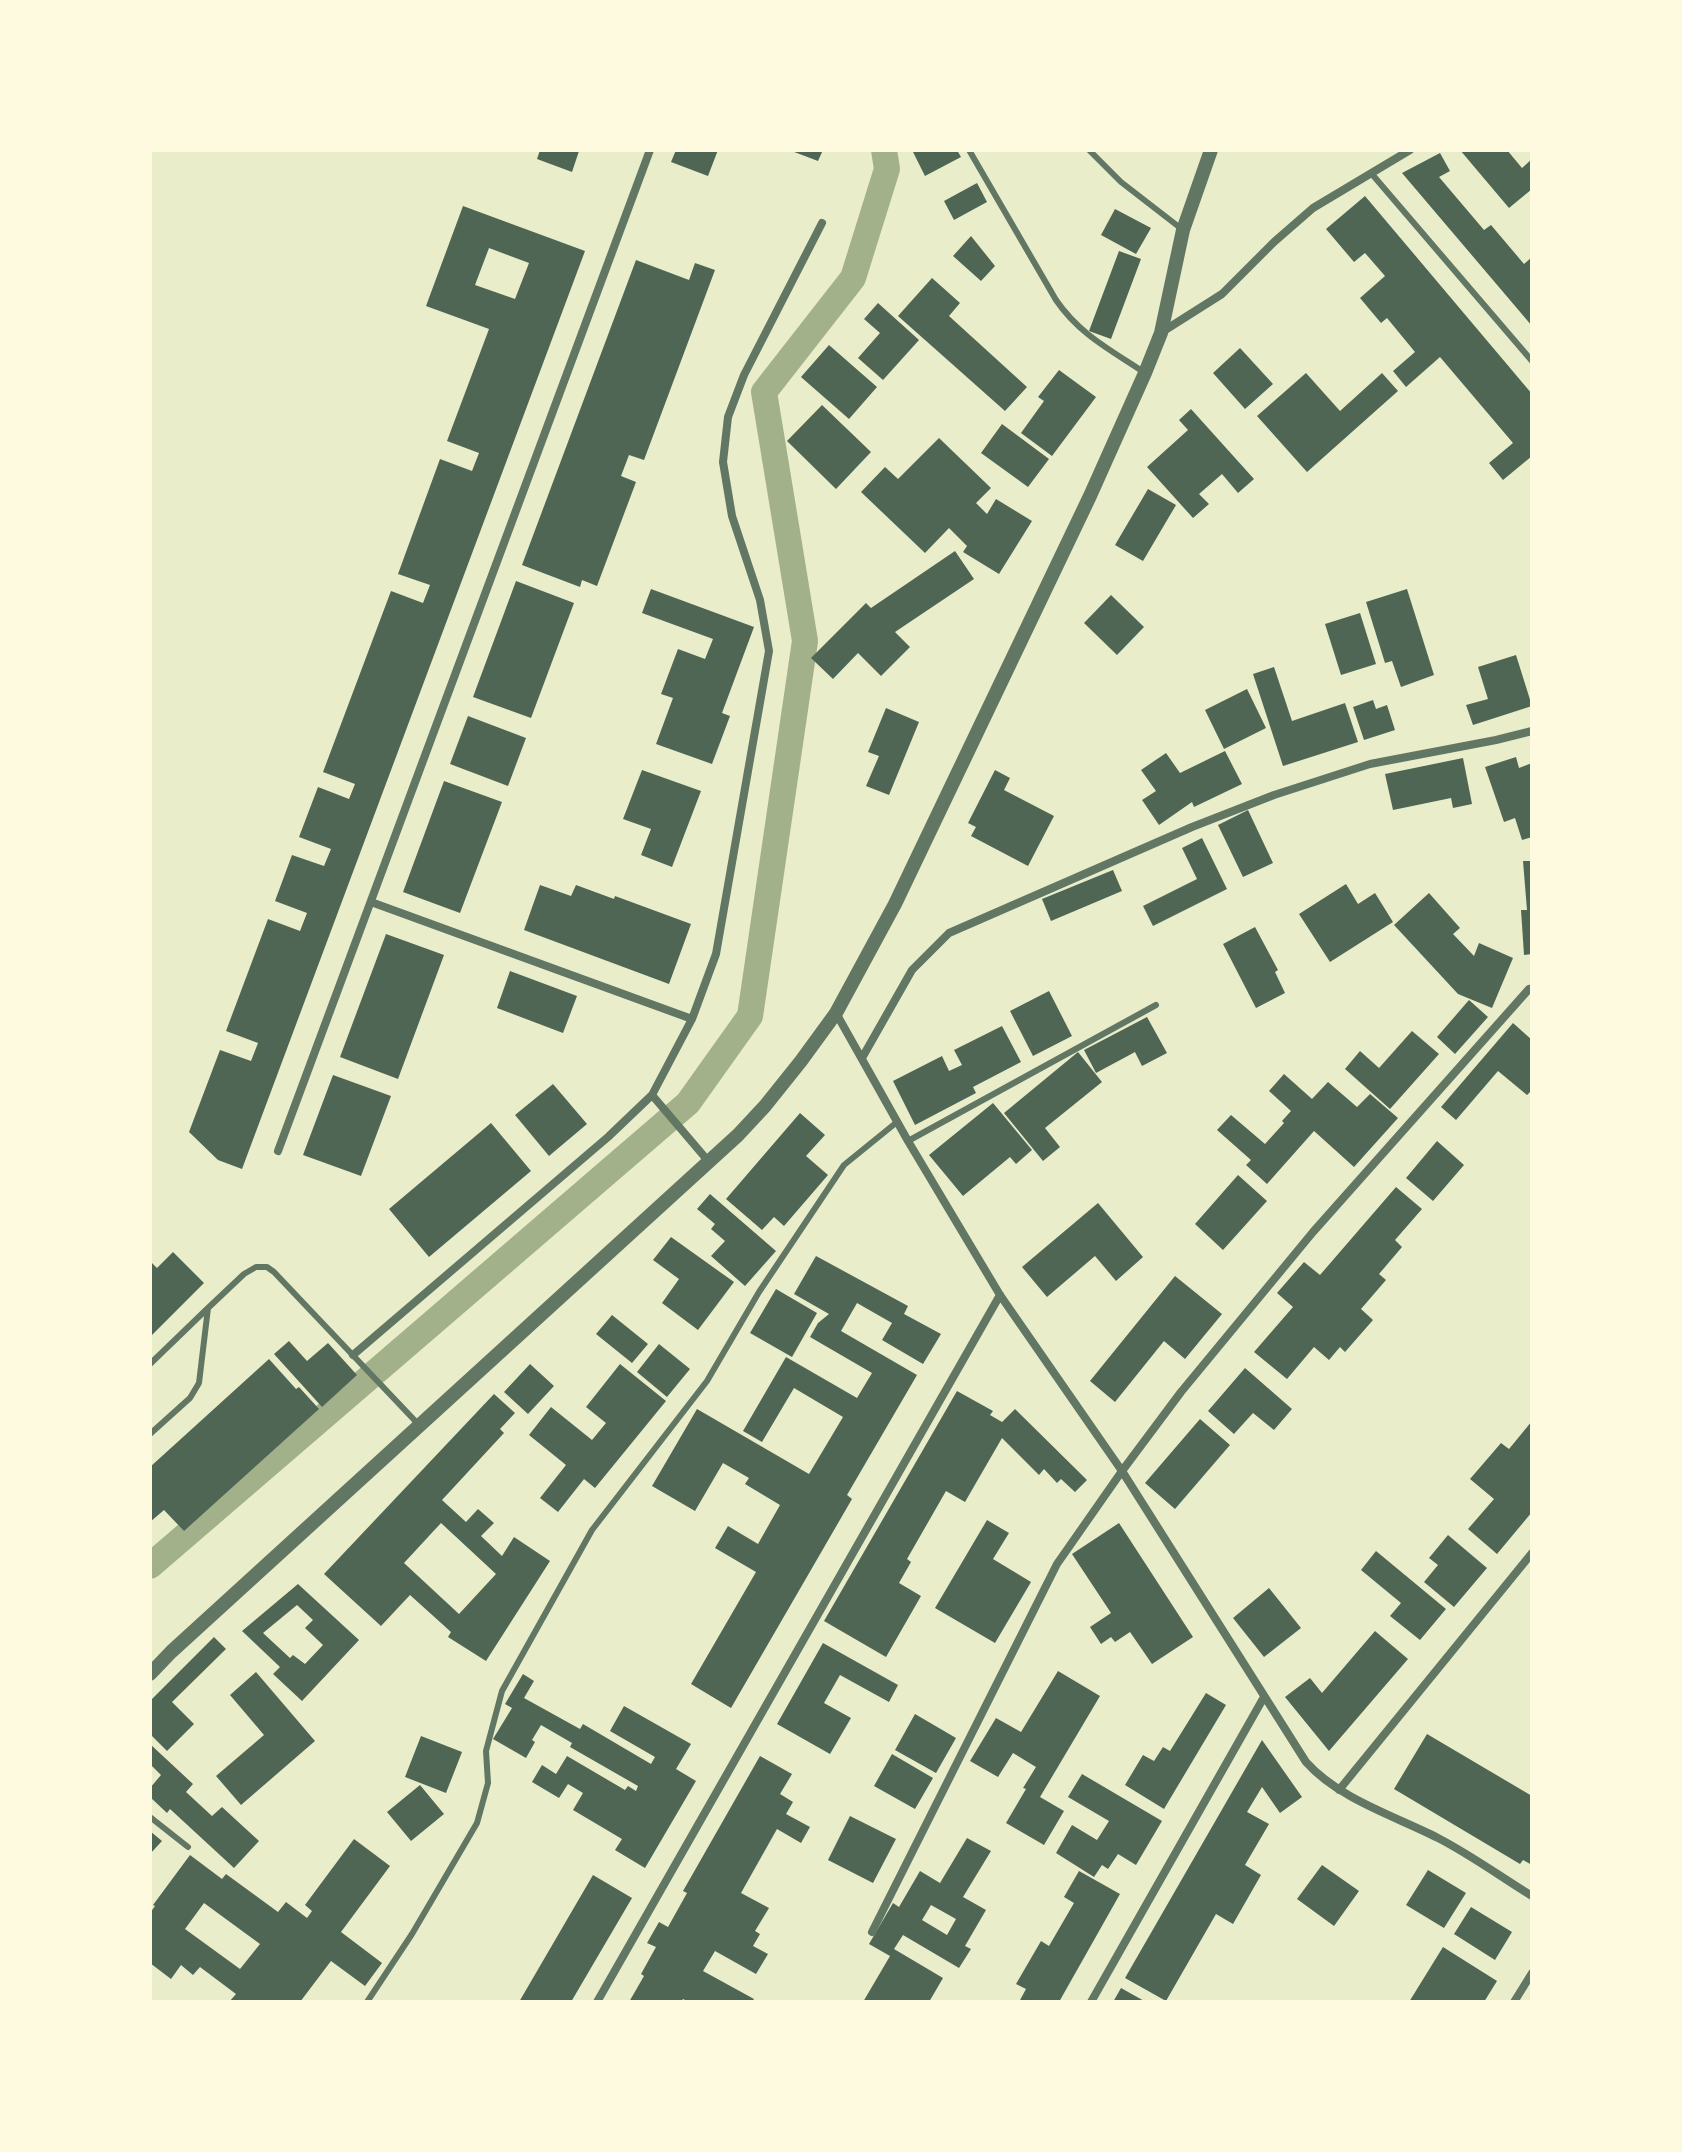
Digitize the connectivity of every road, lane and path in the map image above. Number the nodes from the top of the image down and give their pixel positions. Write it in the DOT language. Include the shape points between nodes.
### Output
graph roads {
  1 [pos="650,150"];
  2 [pos="969,150"];
  3 [pos="1089,150"];
  4 [pos="1211,150"];
  5 [pos="1410,150"];
  6 [pos="1371,173"];
  7 [pos="822,223"];
  8 [pos="1183,230"];
  9 [pos="1161,333"];
  10 [pos="1532,361"];
  11 [pos="1145,373"];
  12 [pos="1532,731"];
  13 [pos="371,902"];
  14 [pos="1529,989"];
  15 [pos="1156,1005"];
  16 [pos="836,1013"];
  17 [pos="692,1019"];
  18 [pos="862,1058"];
  19 [pos="652,1095"];
  20 [pos="897,1122"];
  21 [pos="908,1141"];
  22 [pos="278,1151"];
  23 [pos="709,1162"];
  24 [pos="1000,1295"];
  25 [pos="208,1308"];
  26 [pos="353,1355"];
  27 [pos="150,1364"];
  28 [pos="420,1426"];
  29 [pos="150,1434"];
  30 [pos="1122,1471"];
  31 [pos="1532,1553"];
  32 [pos="150,1674"];
  33 [pos="1264,1697"];
  34 [pos="1339,1790"];
  35 [pos="150,1817"];
  36 [pos="188,1847"];
  37 [pos="1532,1896"];
  38 [pos="872,1932"];
  39 [pos="1532,1973"];
  40 [pos="367,2002"];
  41 [pos="597,2002"];
  42 [pos="1091,2002"];
  43 [pos="1514,2002"];
  1 -- 13 [label="street"];
  2 -- 11 [label="lane" via="1069,319"];
  3 -- 8 [label="lane"];
  4 -- 8 [label="street"];
  5 -- 6 [label="street"];
  6 -- 9 [label="street" via="1313,208 1222,294"];
  6 -- 10 [label="lane"];
  7 -- 17 [label="street" via="728,417 723,462 732,516 760,600 769,651 716,954"];
  8 -- 9 [label="street"];
  9 -- 11 [label="street"];
  11 -- 16 [label="street" via="895,904"];
  12 -- 18 [label="street" via="1370,764 1274,795 949,933 912,970"];
  13 -- 17 [label="street"];
  13 -- 22 [label="street"];
  14 -- 30 [label="street" via="1313,1232"];
  15 -- 21 [label="lane"];
  16 -- 18 [label="street"];
  16 -- 23 [label="street" via="765,1106"];
  17 -- 19 [label="street"];
  18 -- 20 [label="street"];
  19 -- 23 [label="street"];
  19 -- 26 [label="street"];
  20 -- 21 [label="street"];
  20 -- 40 [label="lane" via="844,1165 707,1381 592,1530 502,1691 486,1751 488,1783 477,1823"];
  21 -- 24 [label="street"];
  23 -- 28 [label="street"];
  24 -- 30 [label="street"];
  24 -- 41 [label="street"];
  25 -- 26 [label="lane" via="244,1274 267,1267"];
  25 -- 27 [label="lane"];
  25 -- 29 [label="lane" via="199,1383"];
  26 -- 28 [label="lane"];
  28 -- 32 [label="street"];
  30 -- 33 [label="street"];
  30 -- 38 [label="street" via="1057,1564"];
  31 -- 34 [label="street"];
  33 -- 34 [label="street" via="1306,1762"];
  33 -- 42 [label="street"];
  34 -- 37 [label="street" via="1441,1839"];
  35 -- 36 [label="lane"];
  39 -- 43 [label="street"];
}
